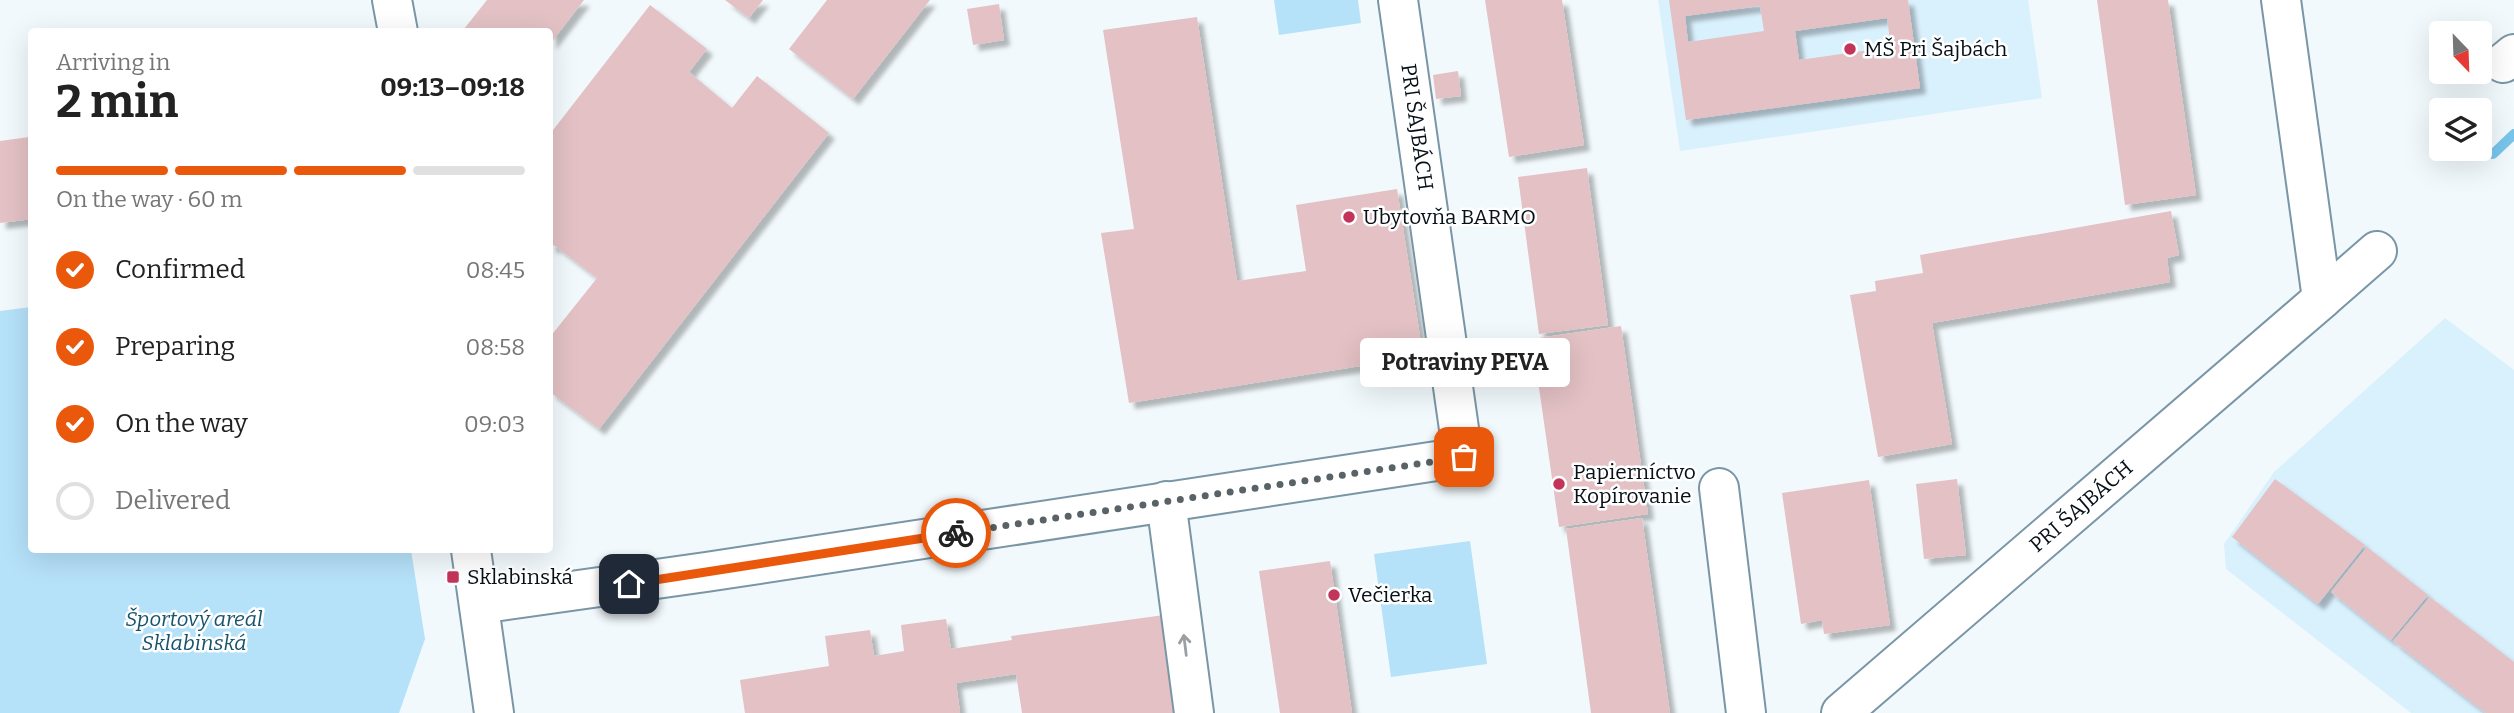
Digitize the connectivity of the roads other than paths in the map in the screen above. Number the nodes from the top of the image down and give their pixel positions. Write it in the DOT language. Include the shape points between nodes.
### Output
graph roads {
  1 [pos="1398,0"];
  2 [pos="2281,0"];
  3 [pos="2377,251"];
  4 [pos="2322,299"];
  5 [pos="1719,488"];
  6 [pos="1166,501"];
  7 [pos="471,553"];
  8 [pos="479,604"];
  9 [pos="490,707"];
  10 [pos="1194,713"];
  11 [pos="1746,713"];
  12 [pos="1840,713"];
  1 -- 6 [label="street, PRI ŠAJBÁCH" via="1464,457"];
  2 -- 4 [label="street"];
  3 -- 4 [label="street, PRI ŠAJBÁCH"];
  4 -- 12 [label="street, PRI ŠAJBÁCH"];
  5 -- 11 [label="street"];
  6 -- 8 [label="street, PRI ŠAJBÁCH"];
  10 -- 6 [label="street, one-way"];
  7 -- 8 [label="street"];
  8 -- 9 [label="street"];
}
